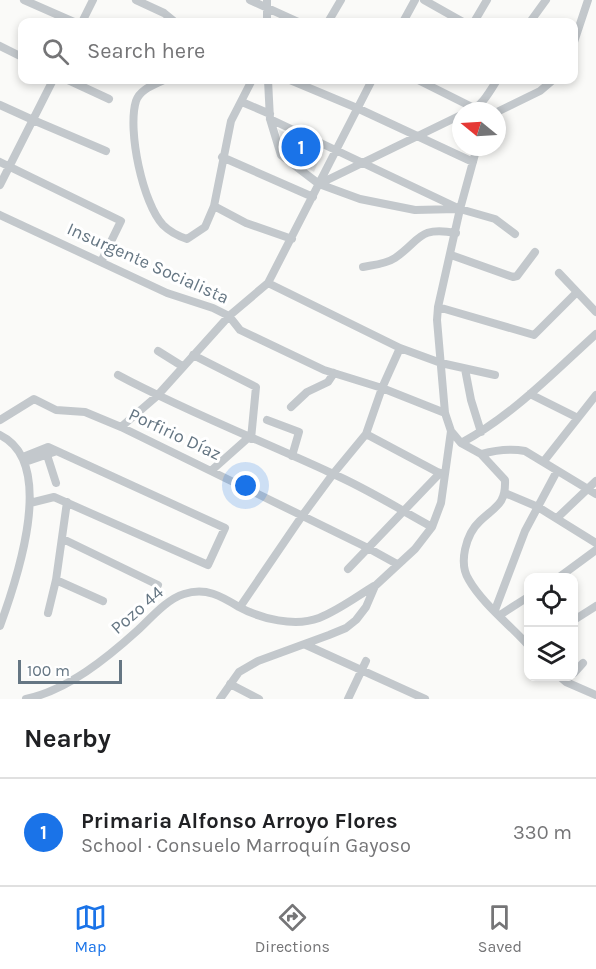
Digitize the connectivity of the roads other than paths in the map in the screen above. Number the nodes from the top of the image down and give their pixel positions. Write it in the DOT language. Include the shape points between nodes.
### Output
graph roads {
  1 [pos="24,0"];
  2 [pos="93,0"];
  3 [pos="136,0"];
  4 [pos="250,0"];
  5 [pos="341,0"];
  6 [pos="415,0"];
  7 [pos="424,0"];
  8 [pos="487,0"];
  9 [pos="546,0"];
  10 [pos="587,0"];
  11 [pos="267,4"];
  12 [pos="65,18"];
  13 [pos="84,18"];
  14 [pos="170,18"];
  15 [pos="291,18"];
  16 [pos="330,18"];
  17 [pos="405,18"];
  18 [pos="456,18"];
  19 [pos="476,18"];
  20 [pos="533,18"];
  21 [pos="578,27"];
  22 [pos="0,46"];
  23 [pos="18,55"];
  24 [pos="51,84"];
  25 [pos="77,84"];
  26 [pos="156,84"];
  27 [pos="250,84"];
  28 [pos="268,84"];
  29 [pos="300,84"];
  30 [pos="370,84"];
  31 [pos="439,84"];
  32 [pos="495,84"];
  33 [pos="549,84"];
  34 [pos="109,99"];
  35 [pos="242,102"];
  36 [pos="464,102"];
  37 [pos="482,102"];
  38 [pos="0,105"];
  39 [pos="357,108"];
  40 [pos="506,108"];
  41 [pos="270,117"];
  42 [pos="452,119"];
  43 [pos="33,120"];
  44 [pos="417,136"];
  45 [pos="105,151"];
  46 [pos="334,151"];
  47 [pos="475,156"];
  48 [pos="222,157"];
  49 [pos="0,162"];
  50 [pos="473,162"];
  51 [pos="361,164"];
  52 [pos="10,166"];
  53 [pos="319,184"];
  54 [pos="0,185"];
  55 [pos="313,197"];
  56 [pos="214,206"];
  57 [pos="460,209"];
  58 [pos="0,215"];
  59 [pos="456,232"];
  60 [pos="515,234"];
  61 [pos="292,239"];
  62 [pos="535,252"];
  63 [pos="451,255"];
  64 [pos="101,262"];
  65 [pos="363,267"];
  66 [pos="558,273"];
  67 [pos="268,283"];
  68 [pos="577,292"];
  69 [pos="438,307"];
  70 [pos="596,312"];
  71 [pos="229,316"];
  72 [pos="596,334"];
  73 [pos="400,348"];
  74 [pos="158,351"];
  75 [pos="194,355"];
  76 [pos="441,363"];
  77 [pos="182,366"];
  78 [pos="465,369"];
  79 [pos="334,373"];
  80 [pos="118,375"];
  81 [pos="495,375"];
  82 [pos="382,388"];
  83 [pos="530,394"];
  84 [pos="596,395"];
  85 [pos="157,396"];
  86 [pos="291,407"];
  87 [pos="445,413"];
  88 [pos="578,418"];
  89 [pos="0,420"];
  90 [pos="267,420"];
  91 [pos="120,427"];
  92 [pos="451,431"];
  93 [pos="481,432"];
  94 [pos="366,434"];
  95 [pos="0,435"];
  96 [pos="250,438"];
  97 [pos="461,443"];
  98 [pos="57,451"];
  99 [pos="481,454"];
  100 [pos="47,455"];
  101 [pos="292,456"];
  102 [pos="24,459"];
  103 [pos="544,461"];
  104 [pos="212,470"];
  105 [pos="557,471"];
  106 [pos="333,474"];
  107 [pos="442,474"];
  108 [pos="596,482"];
  109 [pos="57,483"];
  110 [pos="586,490"];
  111 [pos="505,493"];
  112 [pos="596,494"];
  113 [pos="68,502"];
  114 [pos="30,503"];
  115 [pos="538,507"];
  116 [pos="404,511"];
  117 [pos="302,516"];
  118 [pos="556,518"];
  119 [pos="432,527"];
  120 [pos="63,540"];
  121 [pos="596,543"];
  122 [pos="368,548"];
  123 [pos="596,550"];
  124 [pos="398,564"];
  125 [pos="348,569"];
  126 [pos="565,573"];
  127 [pos="56,580"];
  128 [pos="158,585"];
  129 [pos="375,586"];
  130 [pos="524,599"];
  131 [pos="103,601"];
  132 [pos="596,606"];
  133 [pos="240,607"];
  134 [pos="48,613"];
  135 [pos="497,613"];
  136 [pos="592,614"];
  137 [pos="0,626"];
  138 [pos="524,641"];
  139 [pos="306,645"];
  140 [pos="366,661"];
  141 [pos="583,663"];
  142 [pos="578,668"];
  143 [pos="362,670"];
  144 [pos="570,681"];
  145 [pos="230,684"];
  146 [pos="596,697"];
  147 [pos="32,698"];
  148 [pos="220,699"];
  149 [pos="260,699"];
  150 [pos="348,699"];
  151 [pos="425,699"];
  1 -- 12 [label="street"];
  2 -- 13 [label="street"];
  3 -- 14 [label="street"];
  4 -- 11 [label="street"];
  5 -- 16 [label="street"];
  6 -- 17 [label="street"];
  7 -- 18 [label="street"];
  8 -- 19 [label="street"];
  9 -- 20 [label="street"];
  10 -- 21 [label="street"];
  11 -- 15 [label="street"];
  22 -- 23 [label="street"];
  24 -- 43 [label="street"];
  25 -- 34 [label="street"];
  26 -- 56 [label="street" via="141,92 136,102 135,142 147,197 162,224 187,239 205,227"];
  27 -- 35 [label="street"];
  28 -- 41 [label="street"];
  29 -- 39 [label="street"];
  30 -- 39 [label="street"];
  31 -- 36 [label="street"];
  32 -- 37 [label="street"];
  33 -- 40 [label="street"];
  35 -- 41 [label="street"];
  35 -- 48 [label="street" via="231,121"];
  38 -- 43 [label="street"];
  39 -- 44 [label="street"];
  39 -- 46 [label="street"];
  41 -- 46 [label="street"];
  41 -- 53 [label="street" via="281,155"];
  42 -- 44 [label="street"];
  43 -- 45 [label="street"];
  43 -- 52 [label="street"];
  44 -- 50 [label="street"];
  44 -- 51 [label="street"];
  46 -- 51 [label="street"];
  46 -- 53 [label="street"];
  47 -- 50 [label="street"];
  48 -- 55 [label="street"];
  48 -- 56 [label="street"];
  49 -- 52 [label="street"];
  50 -- 57 [label="street"];
  51 -- 53 [label="street"];
  51 -- 57 [label="street"];
  52 -- 54 [label="street"];
  52 -- 64 [label="street" via="121,221"];
  53 -- 55 [label="street"];
  53 -- 57 [label="street" via="360,199 415,210"];
  55 -- 61 [label="street"];
  56 -- 61 [label="street" via="246,223"];
  57 -- 59 [label="street"];
  57 -- 60 [label="street" via="495,219"];
  58 -- 64 [label="street, Insurgente Socialista"];
  59 -- 63 [label="street"];
  59 -- 65 [label="street" via="428,231 393,259"];
  61 -- 67 [label="street"];
  62 -- 63 [label="street" via="513,277"];
  63 -- 69 [label="street"];
  64 -- 71 [label="street, Insurgente Socialista"];
  66 -- 68 [label="street"];
  67 -- 71 [label="street"];
  67 -- 73 [label="street"];
  68 -- 69 [label="street" via="534,335"];
  68 -- 70 [label="street"];
  69 -- 76 [label="street"];
  71 -- 75 [label="street"];
  71 -- 79 [label="street, Insurgente Socialista" via="240,330"];
  72 -- 83 [label="street"];
  73 -- 76 [label="street"];
  73 -- 82 [label="street"];
  74 -- 77 [label="street"];
  75 -- 77 [label="street"];
  75 -- 96 [label="street" via="256,387"];
  76 -- 78 [label="street"];
  76 -- 87 [label="street"];
  77 -- 85 [label="street"];
  78 -- 81 [label="street"];
  78 -- 93 [label="street"];
  79 -- 82 [label="street, Insurgente Socialista"];
  79 -- 86 [label="street" via="328,382 307,392"];
  80 -- 85 [label="street"];
  82 -- 87 [label="street, Insurgente Socialista"];
  82 -- 94 [label="street"];
  83 -- 88 [label="street"];
  83 -- 93 [label="street"];
  84 -- 88 [label="street"];
  85 -- 91 [label="street"];
  85 -- 96 [label="street"];
  87 -- 92 [label="street"];
  88 -- 103 [label="street"];
  89 -- 91 [label="street, Porfirio Díaz" via="34,399 56,410 85,412"];
  90 -- 101 [label="street" via="299,432"];
  91 -- 104 [label="street, Porfirio Díaz"];
  92 -- 97 [label="street"];
  92 -- 107 [label="street"];
  93 -- 97 [label="street"];
  94 -- 106 [label="street"];
  94 -- 107 [label="street"];
  95 -- 102 [label="street"];
  96 -- 101 [label="street"];
  96 -- 104 [label="street"];
  97 -- 99 [label="street"];
  98 -- 100 [label="street"];
  98 -- 102 [label="street" via="48,447"];
  98 -- 113 [label="street" via="225,528 208,565"];
  99 -- 103 [label="street" via="515,449"];
  99 -- 111 [label="street" via="505,480"];
  100 -- 102 [label="street"];
  100 -- 109 [label="street"];
  101 -- 106 [label="street"];
  102 -- 114 [label="street"];
  103 -- 105 [label="street"];
  104 -- 117 [label="street, Porfirio Díaz"];
  105 -- 110 [label="street"];
  105 -- 115 [label="street"];
  106 -- 116 [label="street"];
  106 -- 117 [label="street"];
  107 -- 116 [label="street"];
  107 -- 119 [label="street" via="441,503"];
  108 -- 110 [label="street"];
  110 -- 112 [label="street"];
  110 -- 118 [label="street"];
  111 -- 115 [label="street"];
  111 -- 135 [label="street" via="502,502 478,522 466,540 464,564 467,579"];
  113 -- 114 [label="street" via="54,497"];
  113 -- 120 [label="street"];
  114 -- 137 [label="street" via="25,548"];
  115 -- 118 [label="street"];
  115 -- 135 [label="street" via="525,531"];
  116 -- 119 [label="street"];
  116 -- 122 [label="street"];
  117 -- 122 [label="street, Porfirio Díaz"];
  117 -- 133 [label="street"];
  118 -- 121 [label="street"];
  119 -- 124 [label="street"];
  120 -- 127 [label="street"];
  120 -- 128 [label="street"];
  122 -- 124 [label="street, Porfirio Díaz"];
  122 -- 125 [label="street"];
  123 -- 126 [label="street"];
  124 -- 129 [label="street"];
  127 -- 131 [label="street"];
  127 -- 134 [label="street"];
  129 -- 133 [label="street, Pozo 44" via="317,618 299,621 257,615"];
  129 -- 139 [label="street" via="356,620"];
  130 -- 135 [label="street"];
  132 -- 136 [label="street"];
  133 -- 147 [label="street, Pozo 44" via="206,591 181,595 110,656 77,678"];
  135 -- 138 [label="street"];
  139 -- 143 [label="street"];
  139 -- 145 [label="street" via="258,661 239,672"];
  140 -- 143 [label="street"];
  141 -- 142 [label="street"];
  143 -- 150 [label="street"];
  143 -- 151 [label="street"];
  144 -- 146 [label="street"];
  145 -- 148 [label="street"];
  145 -- 149 [label="street"];
}
